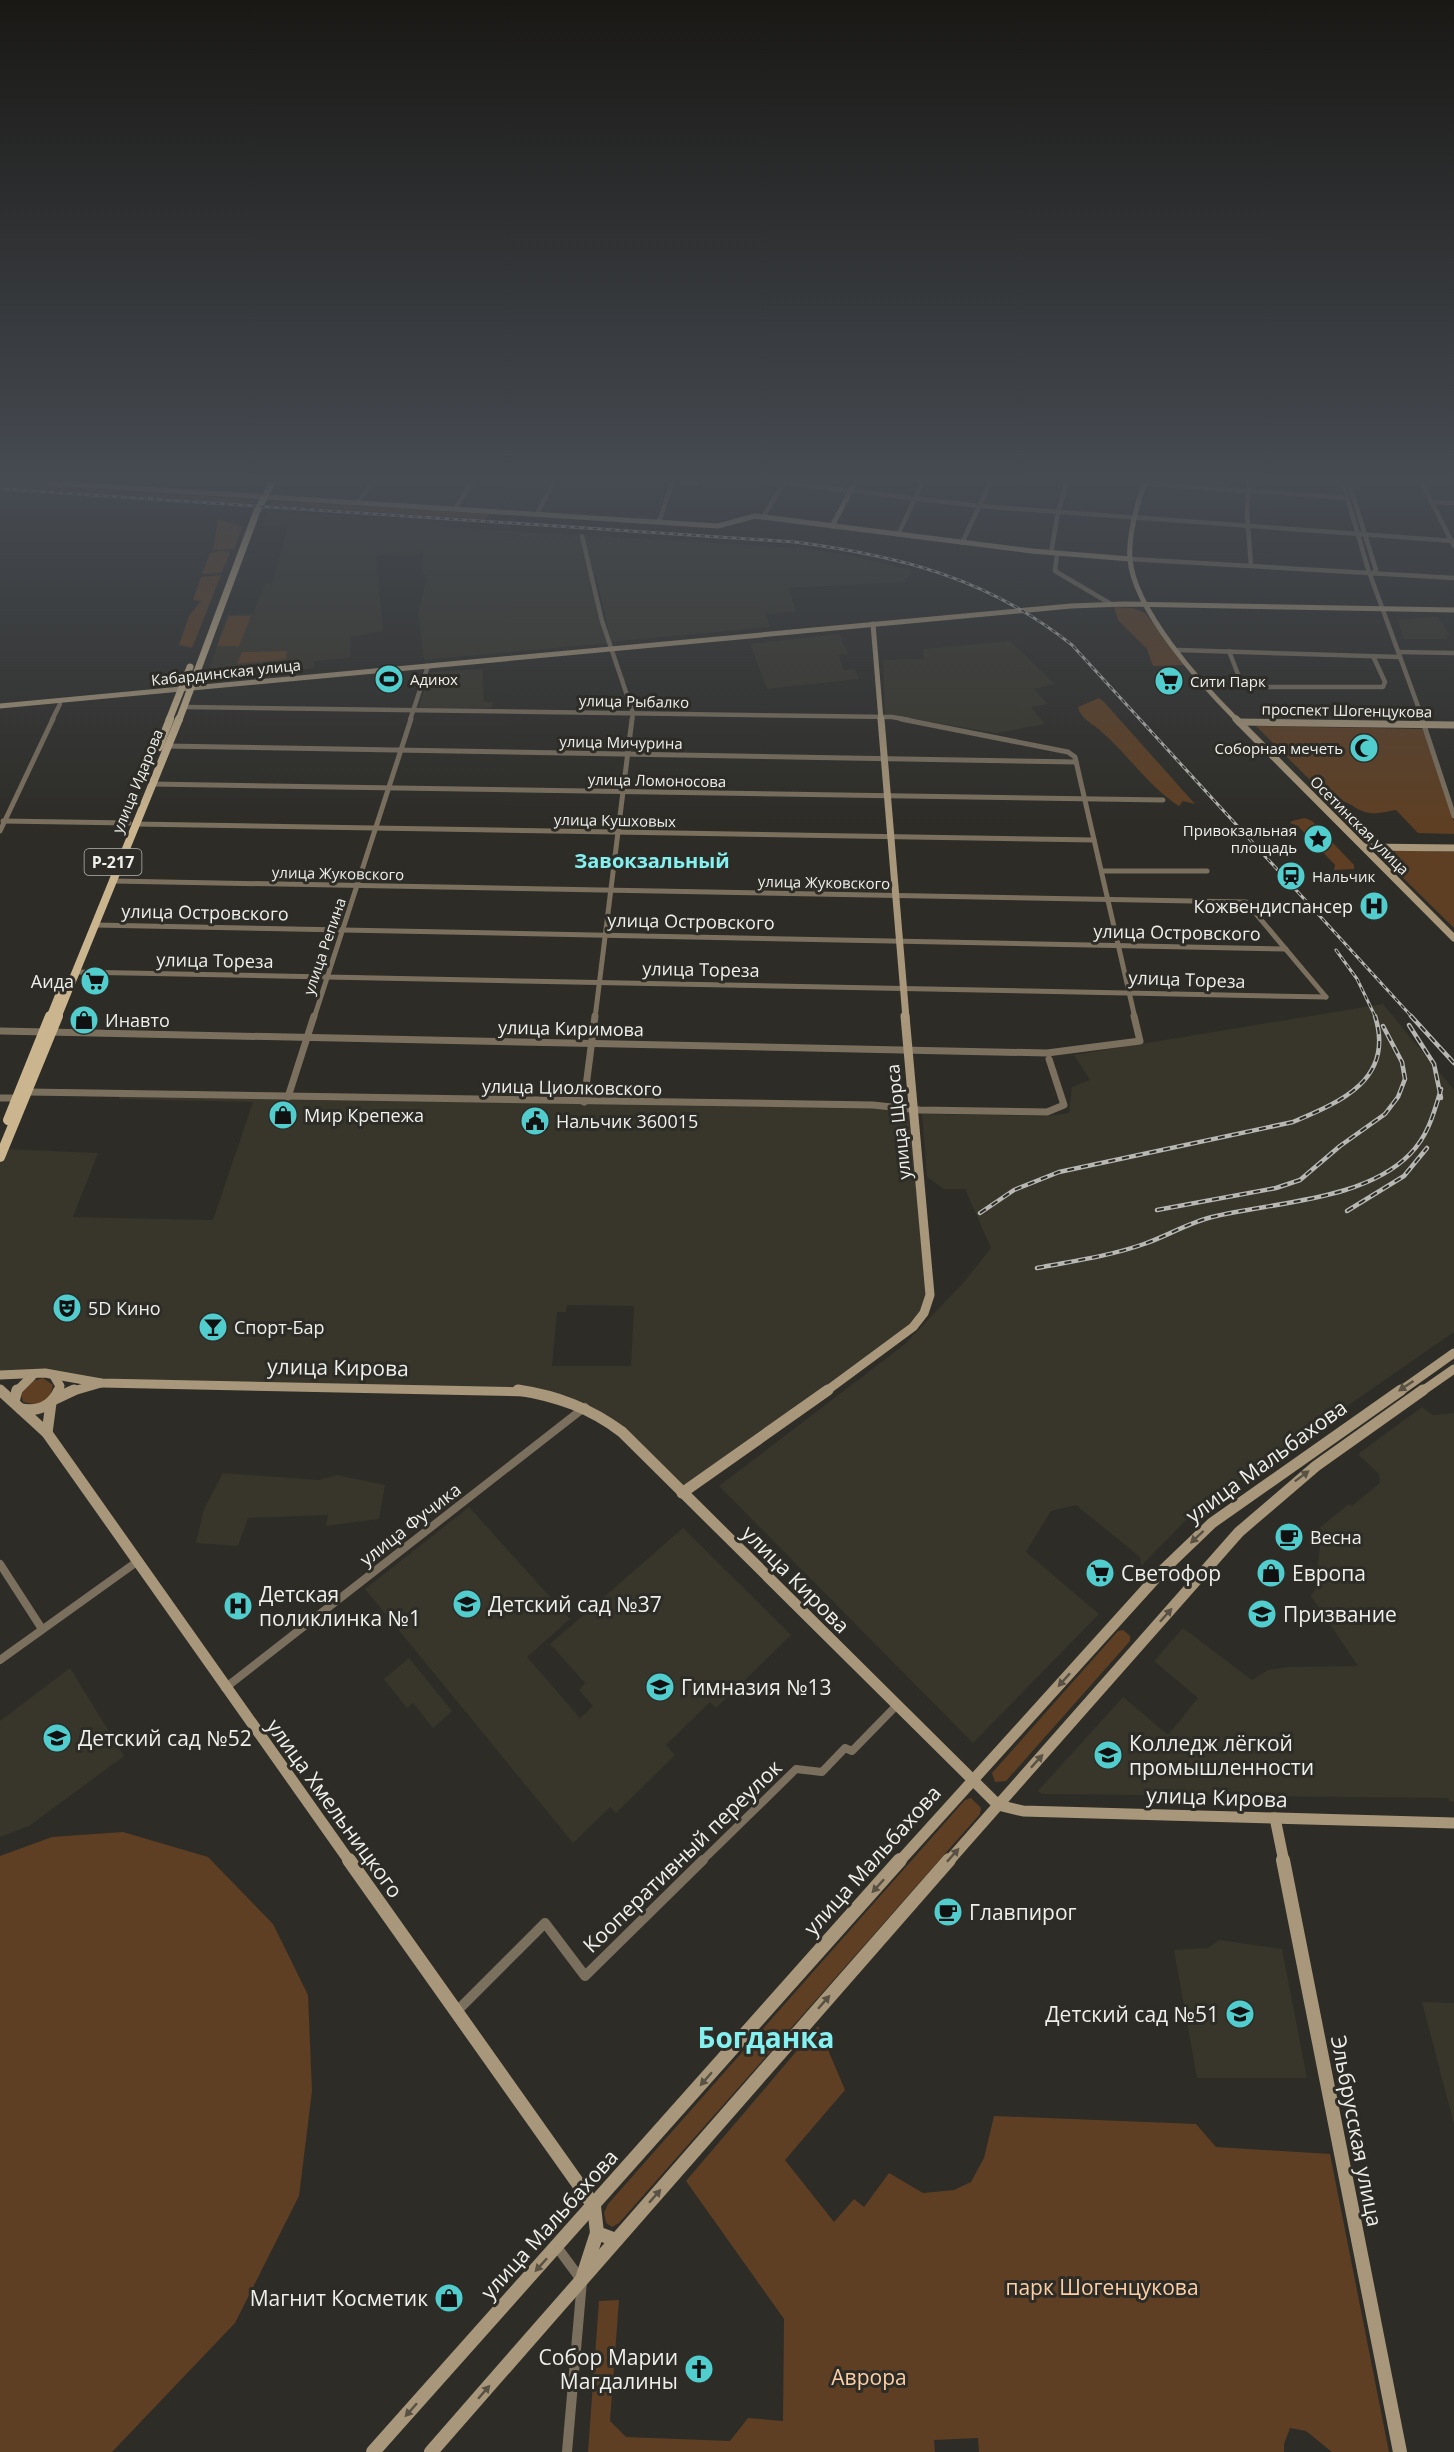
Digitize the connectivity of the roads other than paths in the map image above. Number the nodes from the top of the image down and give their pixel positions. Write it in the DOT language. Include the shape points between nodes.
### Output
graph roads {
  1 [pos="221,597"];
  2 [pos="598,597"];
  3 [pos="1100,597"];
  4 [pos="1141,597"];
  5 [pos="1380,597"];
  6 [pos="1111,604"];
  7 [pos="1143,604"];
  8 [pos="1384,609"];
  9 [pos="1454,610"];
  10 [pos="873,624"];
  11 [pos="611,649"];
  12 [pos="1178,650"];
  13 [pos="1229,651"];
  14 [pos="1454,653"];
  15 [pos="1400,654"];
  16 [pos="1373,656"];
  17 [pos="428,666"];
  18 [pos="185,690"];
  19 [pos="113,697"];
  20 [pos="60,704"];
  21 [pos="183,707"];
  22 [pos="0,708"];
  23 [pos="414,710"];
  24 [pos="633,713"];
  25 [pos="881,717"];
  26 [pos="1239,722"];
  27 [pos="1423,725"];
  28 [pos="1454,725"];
  29 [pos="165,746"];
  30 [pos="399,750"];
  31 [pos="630,754"];
  32 [pos="884,758"];
  33 [pos="1076,762"];
  34 [pos="151,784"];
  35 [pos="387,788"];
  36 [pos="625,792"];
  37 [pos="887,797"];
  38 [pos="1083,800"];
  39 [pos="1163,800"];
  40 [pos="1454,816"];
  41 [pos="2,821"];
  42 [pos="132,823"];
  43 [pos="375,828"];
  44 [pos="0,831"];
  45 [pos="619,832"];
  46 [pos="891,838"];
  47 [pos="1094,840"];
  48 [pos="1364,847"];
  49 [pos="1454,848"];
  50 [pos="1102,871"];
  51 [pos="1207,872"];
  52 [pos="113,881"];
  53 [pos="358,885"];
  54 [pos="611,889"];
  55 [pos="895,896"];
  56 [pos="1108,900"];
  57 [pos="95,925"];
  58 [pos="341,930"];
  59 [pos="607,934"];
  60 [pos="1454,938"];
  61 [pos="899,939"];
  62 [pos="1119,945"];
  63 [pos="1286,949"];
  64 [pos="76,972"];
  65 [pos="326,977"];
  66 [pos="599,982"];
  67 [pos="903,989"];
  68 [pos="1130,992"];
  69 [pos="0,1031"];
  70 [pos="48,1032"];
  71 [pos="307,1038"];
  72 [pos="593,1043"];
  73 [pos="908,1049"];
  74 [pos="1049,1059"];
  75 [pos="28,1092"];
  76 [pos="288,1097"];
  77 [pos="0,1098"];
  78 [pos="17,1098"];
  79 [pos="584,1102"];
  80 [pos="913,1108"];
  81 [pos="1,1149"];
  82 [pos="1454,1353"];
  83 [pos="1454,1369"];
  84 [pos="0,1375"];
  85 [pos="34,1375"];
  86 [pos="54,1376"];
  87 [pos="101,1383"];
  88 [pos="0,1390"];
  89 [pos="52,1401"];
  90 [pos="17,1405"];
  91 [pos="585,1407"];
  92 [pos="46,1433"];
  93 [pos="682,1493"];
  94 [pos="138,1561"];
  95 [pos="0,1564"];
  96 [pos="42,1629"];
  97 [pos="0,1660"];
  98 [pos="225,1688"];
  99 [pos="897,1705"];
  100 [pos="973,1781"];
  101 [pos="998,1805"];
  102 [pos="1275,1818"];
  103 [pos="1454,1823"];
  104 [pos="457,2011"];
  105 [pos="594,2206"];
  106 [pos="597,2233"];
  107 [pos="616,2240"];
  108 [pos="557,2247"];
  109 [pos="582,2281"];
  110 [pos="373,2452"];
  111 [pos="431,2452"];
  112 [pos="567,2452"];
  113 [pos="1400,2452"];
  1 -- 18 [label="main road, улица Идарова / Р-217"];
  2 -- 11 [label="street"];
  3 -- 6 [label="street"];
  4 -- 7 [label="main road, Осетинская улица"];
  5 -- 8 [label="street"];
  6 -- 7 [label="main road, Кабардинская улица"];
  6 -- 10 [label="main road, Кабардинская улица"];
  7 -- 8 [label="main road, Кабардинская улица"];
  7 -- 12 [label="main road, Осетинская улица"];
  8 -- 9 [label="main road, Кабардинская улица"];
  8 -- 15 [label="street"];
  10 -- 11 [label="main road, Кабардинская улица"];
  10 -- 25 [label="main road, улица Щорса"];
  11 -- 17 [label="main road, Кабардинская улица"];
  11 -- 24 [label="street"];
  12 -- 13 [label="street"];
  12 -- 26 [label="main road, Осетинская улица"];
  13 -- 16 [label="street"];
  13 -- 16 [label="street" via="1241,682 1251,687 1383,687 1385,682"];
  14 -- 15 [label="street"];
  15 -- 16 [label="street"];
  15 -- 27 [label="street"];
  17 -- 18 [label="main road, Кабардинская улица"];
  17 -- 23 [label="street, улица Репина"];
  18 -- 19 [label="main road, Кабардинская улица"];
  18 -- 21 [label="main road, улица Идарова / Р-217"];
  18 -- 42 [label="main road, улица Идарова / Р-217"];
  19 -- 20 [label="main road, Кабардинская улица"];
  19 -- 22 [label="main road, Кабардинская улица"];
  20 -- 22 [label="main road, Кабардинская улица"];
  20 -- 41 [label="street"];
  21 -- 23 [label="street, улица Рыбалко"];
  21 -- 29 [label="main road, улица Идарова / Р-217"];
  23 -- 24 [label="street, улица Рыбалко"];
  23 -- 30 [label="street, улица Репина"];
  24 -- 25 [label="street, улица Рыбалко"];
  24 -- 31 [label="street"];
  25 -- 32 [label="main road, улица Щорса"];
  25 -- 33 [label="street, улица Рыбалко" via="1057,750 1072,754"];
  26 -- 27 [label="main road, проспект Шогенцукова"];
  26 -- 48 [label="main road, Осетинская улица"];
  27 -- 28 [label="main road, проспект Шогенцукова"];
  27 -- 40 [label="street"];
  29 -- 30 [label="street, улица Мичурина"];
  29 -- 34 [label="main road, улица Идарова / Р-217"];
  30 -- 31 [label="street, улица Мичурина"];
  30 -- 35 [label="street, улица Репина"];
  31 -- 32 [label="street, улица Мичурина"];
  31 -- 36 [label="street"];
  32 -- 33 [label="street, улица Мичурина"];
  32 -- 37 [label="main road, улица Щорса"];
  33 -- 38 [label="street"];
  34 -- 35 [label="street, улица Ломоносова"];
  34 -- 42 [label="main road, улица Идарова / Р-217"];
  35 -- 36 [label="street, улица Ломоносова"];
  35 -- 43 [label="street, улица Репина"];
  36 -- 37 [label="street, улица Ломоносова"];
  36 -- 45 [label="street"];
  37 -- 38 [label="street, улица Ломоносова"];
  37 -- 46 [label="main road, улица Щорса"];
  38 -- 39 [label="street, улица Ломоносова"];
  38 -- 47 [label="street"];
  41 -- 42 [label="street, улица Кушховых"];
  41 -- 44 [label="street"];
  42 -- 43 [label="street, улица Кушховых"];
  42 -- 52 [label="main road, улица Идарова / Р-217"];
  42 -- 70 [label="main road, улица Идарова / Р-217"];
  43 -- 45 [label="street, улица Кушховых"];
  43 -- 53 [label="street, улица Репина"];
  45 -- 46 [label="street, улица Кушховых"];
  45 -- 54 [label="street"];
  46 -- 47 [label="street, улица Кушховых"];
  46 -- 55 [label="main road, улица Щорса"];
  47 -- 50 [label="street"];
  48 -- 49 [label="main road"];
  48 -- 60 [label="main road, Осетинская улица"];
  50 -- 51 [label="street"];
  50 -- 56 [label="street"];
  52 -- 53 [label="street, улица Жуковского"];
  52 -- 57 [label="main road, улица Идарова / Р-217"];
  53 -- 54 [label="street, улица Жуковского"];
  53 -- 58 [label="street, улица Репина"];
  54 -- 55 [label="street, улица Жуковского"];
  54 -- 59 [label="street"];
  55 -- 56 [label="street, улица Жуковского"];
  55 -- 61 [label="main road, улица Щорса"];
  56 -- 62 [label="street"];
  56 -- 63 [label="street, улица Жуковского" via="1246,902"];
  57 -- 58 [label="street, улица Островского"];
  57 -- 64 [label="main road, улица Идарова / Р-217"];
  58 -- 59 [label="street, улица Островского"];
  58 -- 65 [label="street, улица Репина"];
  59 -- 61 [label="street, улица Островского"];
  59 -- 66 [label="street"];
  61 -- 62 [label="street, улица Островского"];
  61 -- 67 [label="main road, улица Щорса"];
  62 -- 63 [label="street, улица Островского"];
  62 -- 68 [label="street"];
  63 -- 68 [label="street, улица Тореза" via="1326,997"];
  64 -- 65 [label="street, улица Тореза"];
  64 -- 70 [label="main road, улица Идарова / Р-217"];
  65 -- 66 [label="street, улица Тореза"];
  65 -- 71 [label="street, улица Репина"];
  66 -- 67 [label="street, улица Тореза"];
  66 -- 72 [label="street"];
  67 -- 68 [label="street, улица Тореза"];
  67 -- 73 [label="main road, улица Щорса"];
  68 -- 73 [label="street, улица Киримова" via="1140,1041 1052,1053"];
  69 -- 70 [label="street, улица Киримова"];
  70 -- 71 [label="street, улица Киримова"];
  70 -- 75 [label="main road, улица Идарова / Р-217"];
  70 -- 78 [label="main road, улица Идарова / Р-217"];
  71 -- 72 [label="street, улица Киримова"];
  71 -- 76 [label="street, улица Репина"];
  72 -- 73 [label="street, улица Киримова"];
  72 -- 79 [label="street"];
  73 -- 80 [label="main road, улица Щорса"];
  74 -- 80 [label="street, улица Циолковского" via="1064,1105 1057,1110"];
  75 -- 76 [label="street, улица Циолковского"];
  75 -- 81 [label="main road, улица Идарова"];
  76 -- 79 [label="street, улица Циолковского"];
  77 -- 78 [label="street"];
  78 -- 81 [label="main road, улица Идарова / Р-217"];
  79 -- 80 [label="street, улица Циолковского"];
  80 -- 93 [label="main road, улица Щорса" via="932,1285 926,1314 869,1362"];
  82 -- 100 [label="main road, улица Мальбахова, one-way" via="1212,1523 1163,1570"];
  101 -- 83 [label="main road, улица Мальбахова, one-way" via="1239,1532 1270,1502"];
  84 -- 85 [label="main road"];
  85 -- 86 [label="main road"];
  85 -- 90 [label="main road" via="17,1388"];
  86 -- 87 [label="main road"];
  86 -- 89 [label="main road" via="60,1386"];
  87 -- 89 [label="main road"];
  87 -- 91 [label="main road, улица Кирова" via="517,1390 556,1395"];
  88 -- 90 [label="main road, улица Хмельницкого"];
  89 -- 90 [label="main road" via="34,1411"];
  89 -- 92 [label="main road"];
  90 -- 92 [label="main road, улица Хмельницкого"];
  91 -- 93 [label="main road, улица Кирова" via="622,1432"];
  91 -- 98 [label="street, улица Фучика"];
  92 -- 94 [label="main road, улица Хмельницкого"];
  93 -- 99 [label="main road, улица Кирова"];
  94 -- 96 [label="street"];
  94 -- 98 [label="main road, улица Хмельницкого"];
  95 -- 96 [label="street"];
  96 -- 97 [label="street"];
  98 -- 104 [label="main road, улица Хмельницкого"];
  99 -- 100 [label="main road, улица Кирова"];
  99 -- 104 [label="street, Кооперативный переулок" via="852,1750 845,1748 822,1772 796,1769 585,1976 545,1923"];
  100 -- 101 [label="main road, улица Кирова"];
  100 -- 105 [label="main road, улица Мальбахова, one-way"];
  101 -- 102 [label="main road, улица Кирова" via="1023,1811"];
  107 -- 101 [label="main road, улица Мальбахова, one-way"];
  102 -- 103 [label="main road, улица Кирова"];
  102 -- 113 [label="main road, Эльбрусская улица"];
  104 -- 105 [label="main road, улица Хмельницкого"];
  105 -- 106 [label="main road"];
  105 -- 108 [label="main road, улица Мальбахова"];
  106 -- 107 [label="main road"];
  106 -- 109 [label="main road"];
  107 -- 109 [label="main road, улица Мальбахова"];
  108 -- 109 [label="street"];
  108 -- 110 [label="main road, улица Мальбахова, one-way"];
  111 -- 109 [label="main road, улица Мальбахова, one-way"];
  109 -- 112 [label="street"];
}
